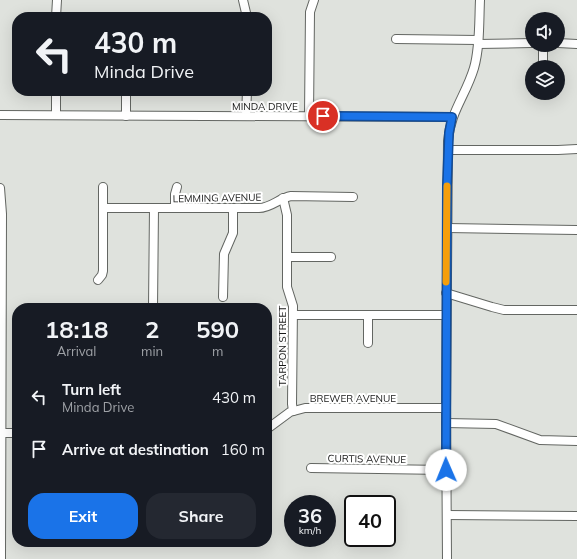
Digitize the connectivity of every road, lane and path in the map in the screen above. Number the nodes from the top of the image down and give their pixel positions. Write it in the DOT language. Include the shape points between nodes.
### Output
graph roads {
  1 [pos="56,0"];
  2 [pos="243,0"];
  3 [pos="314,0"];
  4 [pos="480,0"];
  5 [pos="56,12"];
  6 [pos="246,12"];
  7 [pos="396,39"];
  8 [pos="478,42"];
  9 [pos="525,43"];
  10 [pos="565,43"];
  11 [pos="577,44"];
  12 [pos="56,96"];
  13 [pos="126,96"];
  14 [pos="246,96"];
  15 [pos="0,115"];
  16 [pos="56,116"];
  17 [pos="126,116"];
  18 [pos="246,116"];
  19 [pos="309,116"];
  20 [pos="452,117"];
  21 [pos="577,148"];
  22 [pos="448,150"];
  23 [pos="103,187"];
  24 [pos="177,187"];
  25 [pos="0,188"];
  26 [pos="353,197"];
  27 [pos="283,198"];
  28 [pos="103,208"];
  29 [pos="154,208"];
  30 [pos="175,208"];
  31 [pos="233,208"];
  32 [pos="447,228"];
  33 [pos="577,230"];
  34 [pos="287,257"];
  35 [pos="331,258"];
  36 [pos="1,271"];
  37 [pos="98,280"];
  38 [pos="446,293"];
  39 [pos="223,297"];
  40 [pos="153,303"];
  41 [pos="577,310"];
  42 [pos="293,315"];
  43 [pos="368,315"];
  44 [pos="446,315"];
  45 [pos="368,344"];
  46 [pos="1,367"];
  47 [pos="446,408"];
  48 [pos="293,411"];
  49 [pos="446,423"];
  50 [pos="272,426"];
  51 [pos="1,433"];
  52 [pos="12,433"];
  53 [pos="577,441"];
  54 [pos="311,468"];
  55 [pos="446,470"];
  56 [pos="447,515"];
  57 [pos="577,516"];
  58 [pos="0,559"];
  59 [pos="447,559"];
  1 -- 5 [label="street"];
  2 -- 6 [label="street"];
  3 -- 19 [label="street" via="310,12"];
  4 -- 8 [label="street"];
  7 -- 8 [label="street"];
  8 -- 9 [label="street"];
  8 -- 20 [label="street" via="474,67"];
  10 -- 11 [label="street"];
  12 -- 16 [label="street"];
  13 -- 17 [label="street"];
  14 -- 18 [label="street"];
  15 -- 16 [label="street, MINDA DRIVE"];
  16 -- 17 [label="street, MINDA DRIVE"];
  17 -- 18 [label="street, MINDA DRIVE"];
  18 -- 19 [label="street, MINDA DRIVE"];
  19 -- 20 [label="street, MINDA DRIVE"];
  20 -- 22 [label="street"];
  21 -- 22 [label="street"];
  22 -- 32 [label="street"];
  23 -- 28 [label="street"];
  24 -- 30 [label="street"];
  25 -- 36 [label="street"];
  26 -- 27 [label="street, LEMMING AVENUE"];
  27 -- 31 [label="street, LEMMING AVENUE" via="262,208"];
  27 -- 34 [label="street, TARPON STREET" via="287,215"];
  28 -- 29 [label="street, LEMMING AVENUE"];
  28 -- 37 [label="street" via="103,271"];
  29 -- 30 [label="street, LEMMING AVENUE"];
  29 -- 40 [label="street"];
  30 -- 31 [label="street, LEMMING AVENUE"];
  31 -- 39 [label="street" via="233,233 224,254"];
  32 -- 33 [label="street"];
  32 -- 38 [label="street"];
  34 -- 35 [label="street"];
  34 -- 42 [label="street, TARPON STREET" via="287,288"];
  36 -- 46 [label="street"];
  38 -- 41 [label="street" via="504,310"];
  38 -- 44 [label="street"];
  42 -- 43 [label="street"];
  42 -- 48 [label="street, TARPON STREET"];
  43 -- 44 [label="street"];
  43 -- 45 [label="street"];
  44 -- 47 [label="street"];
  46 -- 51 [label="street"];
  47 -- 48 [label="street, BREWER AVENUE" via="309,408"];
  47 -- 49 [label="street"];
  48 -- 50 [label="street, BREWER AVENUE"];
  49 -- 53 [label="street" via="496,424 540,440"];
  49 -- 55 [label="street"];
  51 -- 52 [label="street"];
  51 -- 58 [label="street"];
  54 -- 55 [label="street, CURTIS AVENUE"];
  55 -- 56 [label="street"];
  56 -- 57 [label="street"];
  56 -- 59 [label="street"];
}
